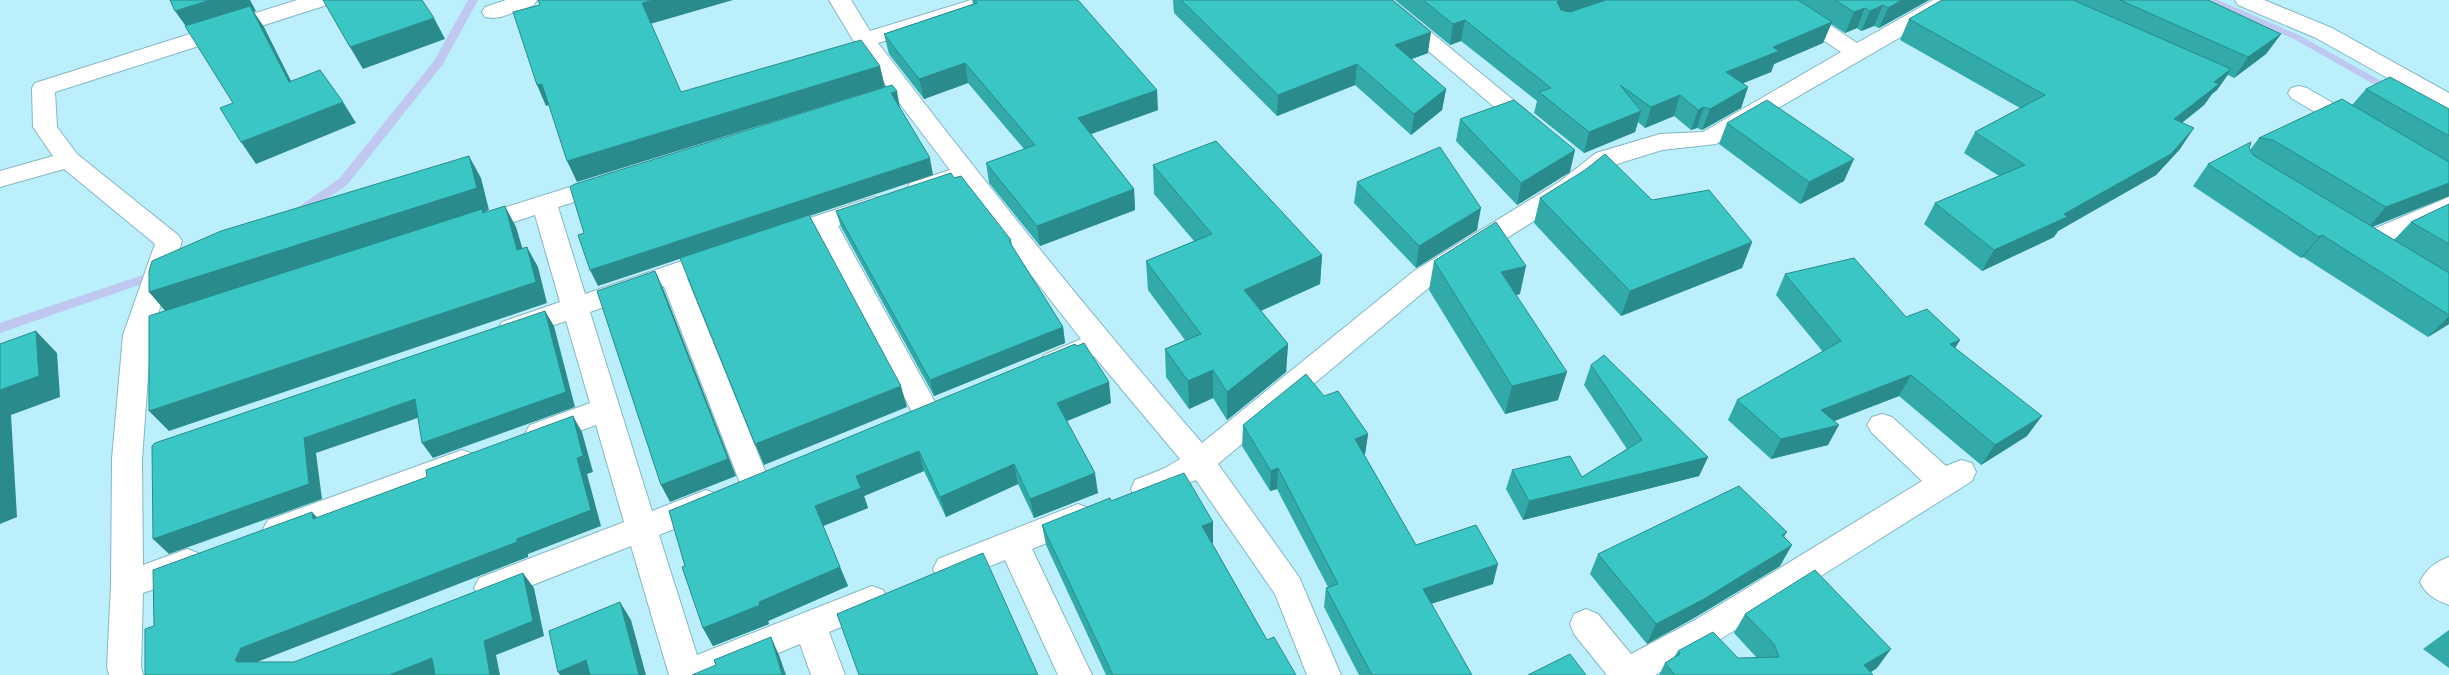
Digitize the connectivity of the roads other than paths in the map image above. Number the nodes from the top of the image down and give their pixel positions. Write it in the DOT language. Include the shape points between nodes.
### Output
graph roads {
  1 [pos="319,0"];
  2 [pos="526,0"];
  3 [pos="840,0"];
  4 [pos="993,0"];
  5 [pos="1379,0"];
  6 [pos="1778,0"];
  7 [pos="1948,0"];
  8 [pos="2246,0"];
  9 [pos="493,12"];
  10 [pos="864,40"];
  11 [pos="1857,53"];
  12 [pos="903,91"];
  13 [pos="2299,93"];
  14 [pos="2449,103"];
  15 [pos="837,112"];
  16 [pos="2374,137"];
  17 [pos="1548,140"];
  18 [pos="68,160"];
  19 [pos="965,174"];
  20 [pos="629,176"];
  21 [pos="0,179"];
  22 [pos="544,203"];
  23 [pos="2449,205"];
  24 [pos="823,222"];
  25 [pos="450,234"];
  26 [pos="2391,258"];
  27 [pos="672,274"];
  28 [pos="576,307"];
  29 [pos="165,326"];
  30 [pos="137,335"];
  31 [pos="492,336"];
  32 [pos="1099,343"];
  33 [pos="1026,373"];
  34 [pos="606,409"];
  35 [pos="927,413"];
  36 [pos="1882,425"];
  37 [pos="514,443"];
  38 [pos="487,453"];
  39 [pos="1200,462"];
  40 [pos="642,528"];
  41 [pos="256,538"];
  42 [pos="1013,544"];
  43 [pos="210,555"];
  44 [pos="2449,571"];
  45 [pos="127,585"];
  46 [pos="2449,591"];
  47 [pos="465,598"];
  48 [pos="1586,624"];
  49 [pos="810,626"];
  50 [pos="118,672"];
  51 [pos="1628,674"];
  52 [pos="686,675"];
  53 [pos="828,675"];
  54 [pos="1075,675"];
  55 [pos="1324,675"];
  1 -- 18 [label="street" via="43,88 45,126"];
  2 -- 9 [label="street"];
  3 -- 10 [label="street"];
  4 -- 10 [label="street"];
  5 -- 17 [label="street"];
  6 -- 11 [label="street"];
  7 -- 11 [label="street"];
  8 -- 14 [label="street" via="2324,33"];
  10 -- 12 [label="street"];
  11 -- 39 [label="street" via="1708,139 1660,142 1579,165 1568,188 1423,278"];
  12 -- 15 [label="street"];
  12 -- 19 [label="street"];
  13 -- 16 [label="street"];
  18 -- 21 [label="street"];
  18 -- 30 [label="street" via="169,241"];
  19 -- 24 [label="street"];
  19 -- 32 [label="street"];
  20 -- 22 [label="street"];
  22 -- 25 [label="street"];
  22 -- 28 [label="street"];
  23 -- 26 [label="street" via="2358,237"];
  24 -- 27 [label="street"];
  24 -- 35 [label="street"];
  27 -- 28 [label="street"];
  27 -- 40 [label="street" via="769,477"];
  28 -- 31 [label="street"];
  28 -- 34 [label="street"];
  29 -- 30 [label="street"];
  30 -- 45 [label="street" via="141,455"];
  32 -- 33 [label="street"];
  32 -- 39 [label="street"];
  34 -- 37 [label="street"];
  34 -- 40 [label="street"];
  36 -- 51 [label="street" via="1953,477 1716,640"];
  38 -- 41 [label="street"];
  39 -- 42 [label="street" via="1176,477"];
  39 -- 55 [label="street" via="1288,588"];
  40 -- 47 [label="street"];
  40 -- 52 [label="street"];
  42 -- 49 [label="street"];
  42 -- 54 [label="street"];
  43 -- 45 [label="street"];
  44 -- 46 [label="street" via="2436,582"];
  45 -- 50 [label="street"];
  48 -- 51 [label="street"];
  49 -- 52 [label="street"];
  49 -- 53 [label="street"];
}
